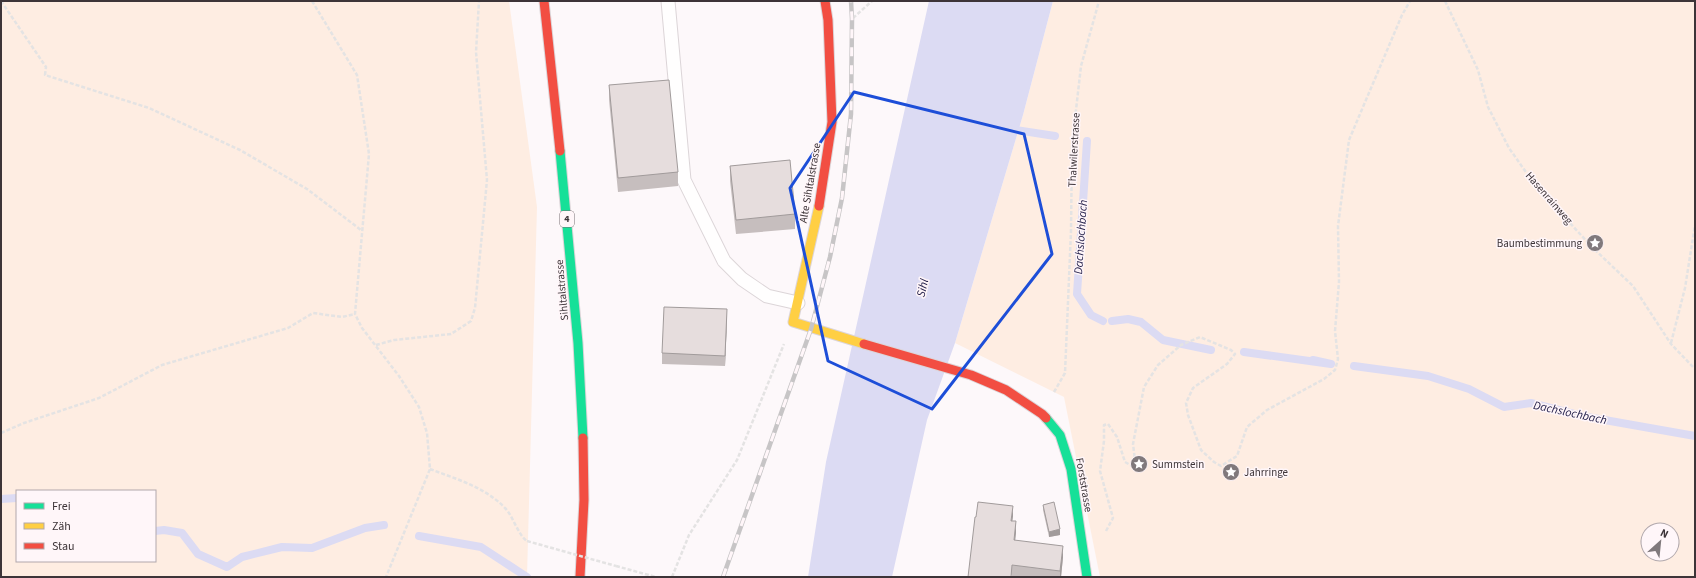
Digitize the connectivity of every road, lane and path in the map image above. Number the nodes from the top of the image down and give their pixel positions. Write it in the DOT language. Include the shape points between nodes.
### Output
graph roads {
  1 [pos="1,1"];
  2 [pos="312,1"];
  3 [pos="479,1"];
  4 [pos="544,1"];
  5 [pos="668,1"];
  6 [pos="825,1"];
  7 [pos="1099,1"];
  8 [pos="1410,1"];
  9 [pos="1445,1"];
  10 [pos="1695,225"];
  11 [pos="361,230"];
  12 [pos="798,303"];
  13 [pos="355,314"];
  14 [pos="793,322"];
  15 [pos="1671,344"];
  16 [pos="376,345"];
  17 [pos="1695,370"];
  18 [pos="1066,374"];
  19 [pos="1,433"];
  20 [pos="430,469"];
  21 [pos="1102,526"];
  22 [pos="386,577"];
  23 [pos="580,577"];
  24 [pos="656,577"];
  25 [pos="672,577"];
  26 [pos="1087,577"];
  1 -- 11 [label="path" via="46,67 45,75 149,108 240,150 307,189"];
  2 -- 11 [label="path" via="357,75 369,154"];
  3 -- 16 [label="path" via="476,52 487,180 475,308 471,321 451,334 394,340"];
  4 -- 23 [label="street, Sihltalstrasse / 4" via="578,341 584,504"];
  5 -- 12 [label="lane" via="684,180 724,261 742,279 767,296"];
  6 -- 12 [label="street, Alte Sihltalstrasse" via="832,122 821,197"];
  7 -- 18 [label="path, Thalwilerstrasse" via="1081,66 1072,145"];
  8 -- 21 [label="path" via="1402,14 1350,140 1338,226 1339,282 1335,331 1338,359 1335,370 1324,379 1267,410 1247,427 1237,456 1221,466 1201,450 1188,416 1186,403 1193,388 1227,364 1235,354 1200,338 1181,345 1158,365 1144,386 1133,444 1135,460 1132,466 1125,462 1117,437 1108,424 1104,425 1100,471 1113,518 1106,532"];
  9 -- 15 [label="path, Hasenrainweg" via="1478,70 1488,107 1509,148 1535,185 1632,286"];
  10 -- 15 [label="path" via="1685,288"];
  11 -- 13 [label="path"];
  12 -- 14 [label="street, Alte Sihltalstrasse"];
  13 -- 16 [label="path" via="362,328"];
  13 -- 19 [label="path" via="342,317 313,313 288,328 162,365 99,398"];
  14 -- 25 [label="path" via="737,460 688,535"];
  14 -- 26 [label="street, Forststrasse" via="971,375 1006,390 1042,414 1060,435 1071,469"];
  15 -- 17 [label="path, Hasenrainweg"];
  16 -- 20 [label="path" via="419,407 427,433"];
  20 -- 22 [label="path"];
  20 -- 24 [label="path, bridge" via="489,494 505,508 526,541"];
}
